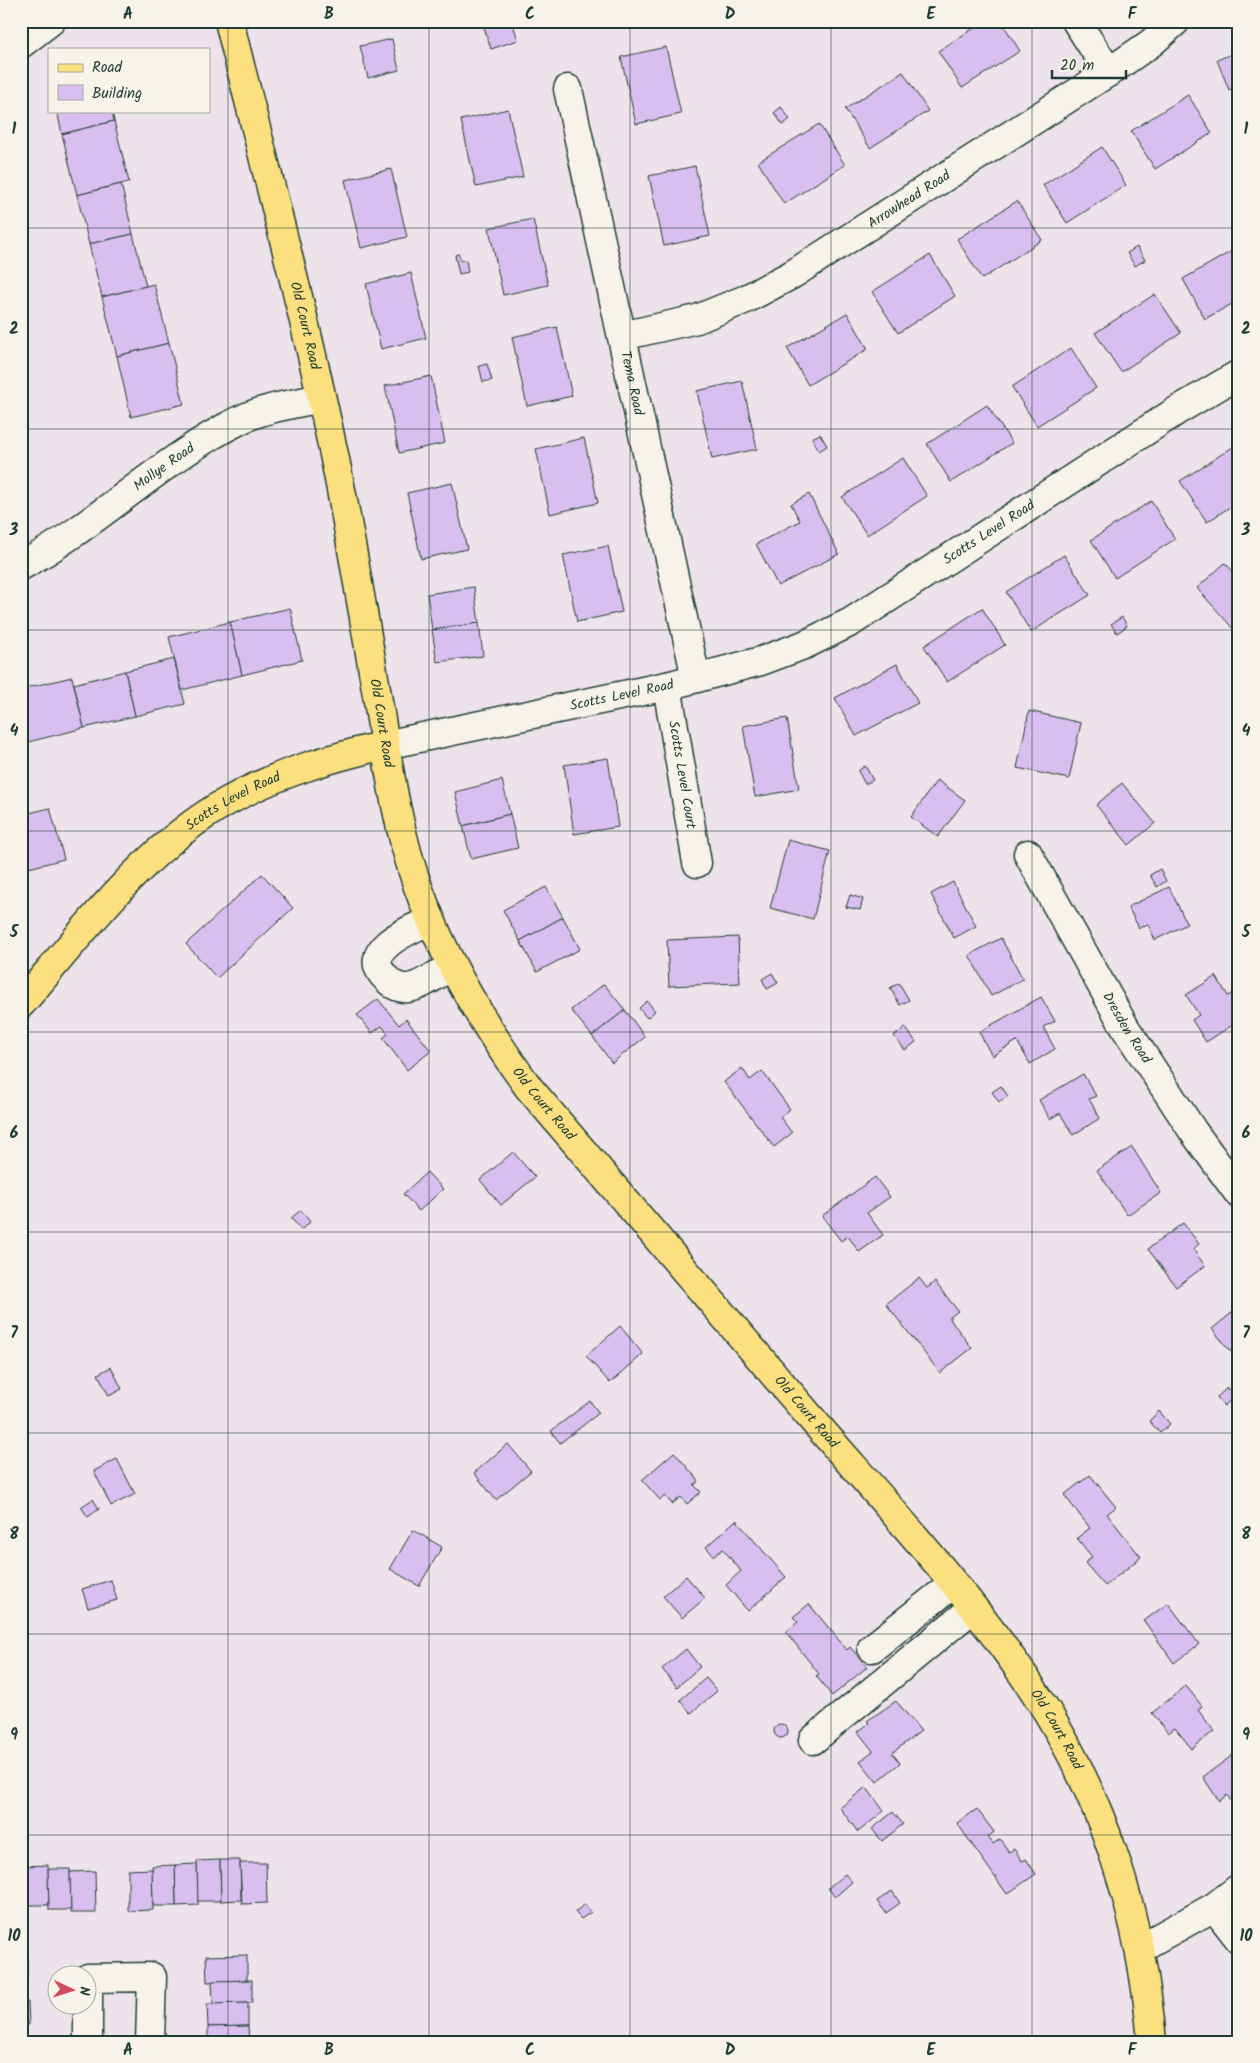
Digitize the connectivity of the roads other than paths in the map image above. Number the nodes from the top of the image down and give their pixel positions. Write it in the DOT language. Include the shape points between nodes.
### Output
graph roads {
  1 [pos="51,21"];
  2 [pos="229,21"];
  3 [pos="1076,21"];
  4 [pos="1176,21"];
  5 [pos="21,44"];
  6 [pos="1110,72"];
  7 [pos="568,89"];
  8 [pos="622,336"];
  9 [pos="1239,374"];
  10 [pos="321,398"];
  11 [pos="21,566"];
  12 [pos="696,678"];
  13 [pos="667,686"];
  14 [pos="385,745"];
  15 [pos="1028,854"];
  16 [pos="697,863"];
  17 [pos="431,920"];
  18 [pos="452,966"];
  19 [pos="21,1004"];
  20 [pos="1239,1194"];
  21 [pos="953,1584"];
  22 [pos="973,1608"];
  23 [pos="872,1648"];
  24 [pos="812,1740"];
  25 [pos="1239,1888"];
  26 [pos="1214,1907"];
  27 [pos="1239,1939"];
  28 [pos="1140,1948"];
  29 [pos="88,2042"];
  30 [pos="150,2042"];
  31 [pos="1152,2042"];
  1 -- 5 [label="street"];
  2 -- 10 [label="main road, Old Court Road"];
  3 -- 6 [label="street"];
  4 -- 6 [label="street, Arrowhead Road"];
  6 -- 8 [label="street, Arrowhead Road" via="793,274 746,299 697,319"];
  7 -- 8 [label="street, Tema Road"];
  8 -- 12 [label="street, Tema Road"];
  9 -- 12 [label="street, Scotts Level Road" via="1178,410 851,622 762,661"];
  10 -- 11 [label="street, Mollye Road" via="281,406 242,419 196,444 74,535"];
  10 -- 14 [label="main road, Old Court Road" via="348,530"];
  12 -- 13 [label="street, Scotts Level Road"];
  13 -- 14 [label="street, Scotts Level Road"];
  13 -- 16 [label="street, Scotts Level Court"];
  14 -- 17 [label="main road, Old Court Road" via="405,843"];
  14 -- 19 [label="main road, Scotts Level Road" via="332,758 274,778 200,819 123,887"];
  15 -- 20 [label="street, Dresden Road" via="1126,1028 1192,1131"];
  17 -- 18 [label="main road, Old Court Road"];
  17 -- 18 [label="street" via="385,945 378,966 382,975 399,988 409,988"];
  18 -- 21 [label="main road, Old Court Road" via="496,1042 528,1088"];
  21 -- 22 [label="main road, Old Court Road"];
  21 -- 23 [label="street"];
  22 -- 24 [label="street"];
  22 -- 28 [label="main road, Old Court Road" via="1036,1693 1070,1753 1111,1848"];
  25 -- 26 [label="street"];
  26 -- 27 [label="street"];
  26 -- 28 [label="street"];
  28 -- 31 [label="main road, Old Court Road"];
  29 -- 30 [label="street" via="88,1978 152,1978"];
}
